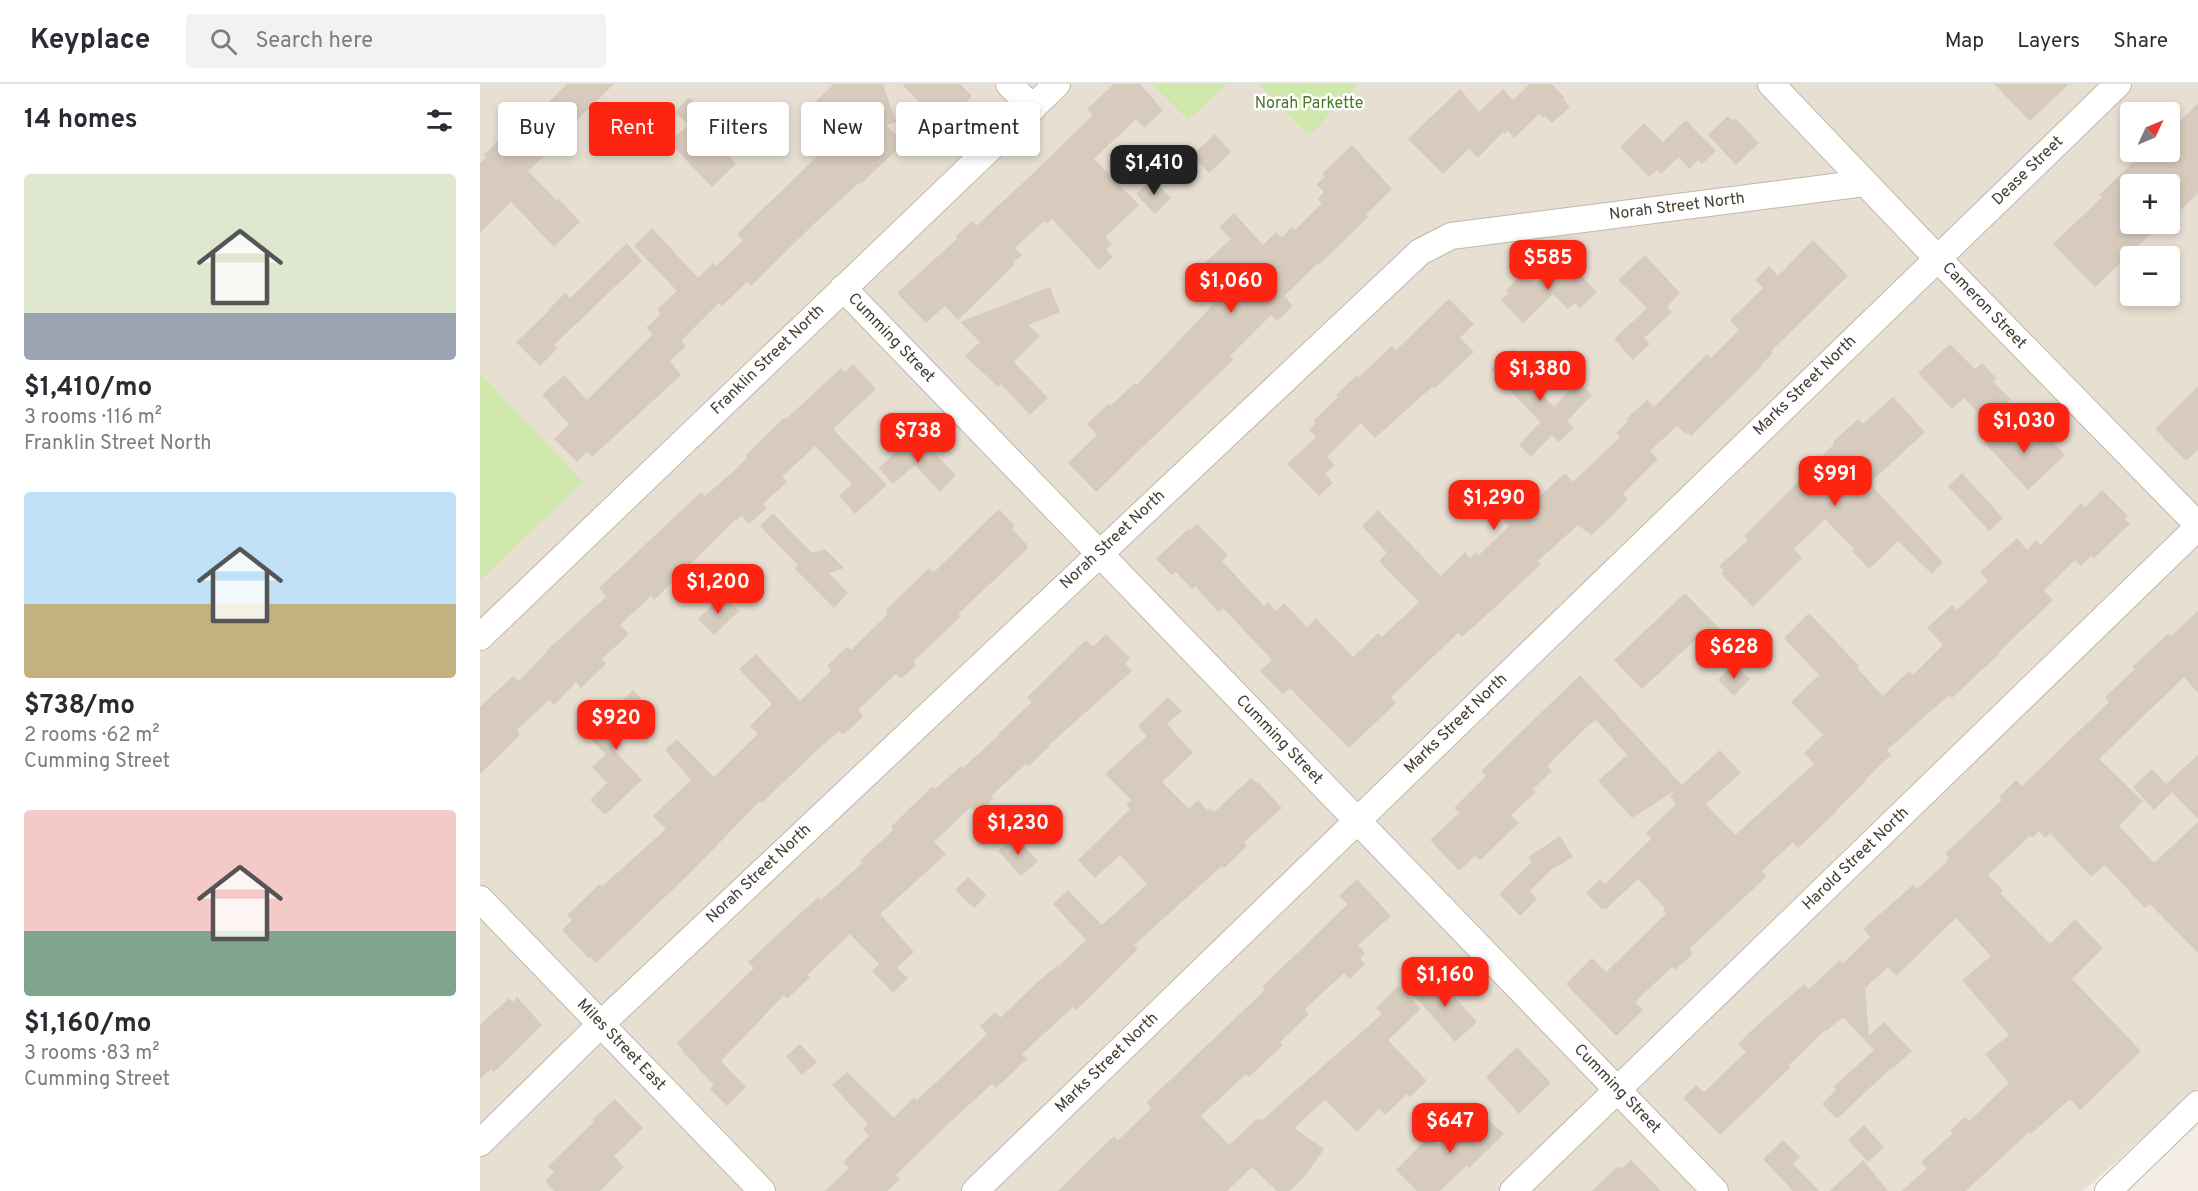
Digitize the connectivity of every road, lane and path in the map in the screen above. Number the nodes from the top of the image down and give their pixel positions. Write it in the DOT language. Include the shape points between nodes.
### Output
graph roads {
  1 [pos="1009,84"];
  2 [pos="1057,84"];
  3 [pos="1772,84"];
  4 [pos="2118,84"];
  5 [pos="1027,102"];
  6 [pos="1039,102"];
  7 [pos="982,156"];
  8 [pos="1865,183"];
  9 [pos="1937,258"];
  10 [pos="843,288"];
  11 [pos="2198,526"];
  12 [pos="1098,553"];
  13 [pos="480,637"];
  14 [pos="1356,820"];
  15 [pos="480,899"];
  16 [pos="601,1024"];
  17 [pos="1618,1091"];
  18 [pos="2198,1104"];
  19 [pos="480,1143"];
  20 [pos="762,1191"];
  21 [pos="975,1191"];
  22 [pos="1513,1191"];
  23 [pos="1715,1191"];
  24 [pos="2108,1191"];
  1 -- 5 [label="street"];
  2 -- 6 [label="street, Franklin Street North"];
  3 -- 8 [label="street, Cameron Street"];
  4 -- 9 [label="street, Dease Street"];
  7 -- 10 [label="street, Franklin Street North"];
  8 -- 9 [label="street, Cameron Street"];
  8 -- 12 [label="street, Norah Street North" via="1451,236 1420,252"];
  9 -- 11 [label="street, Cameron Street"];
  9 -- 14 [label="street, Marks Street North"];
  10 -- 12 [label="street, Cumming Street"];
  10 -- 13 [label="street, Franklin Street North"];
  11 -- 17 [label="street, Harold Street North"];
  12 -- 14 [label="street, Cumming Street"];
  12 -- 16 [label="street, Norah Street North"];
  14 -- 17 [label="street, Cumming Street"];
  14 -- 21 [label="street, Marks Street North"];
  15 -- 16 [label="street, Miles Street East"];
  16 -- 19 [label="street, Norah Street North"];
  16 -- 20 [label="street, Miles Street East"];
  17 -- 22 [label="street, Harold Street North"];
  17 -- 23 [label="street, Cumming Street"];
  18 -- 24 [label="street"];
}
